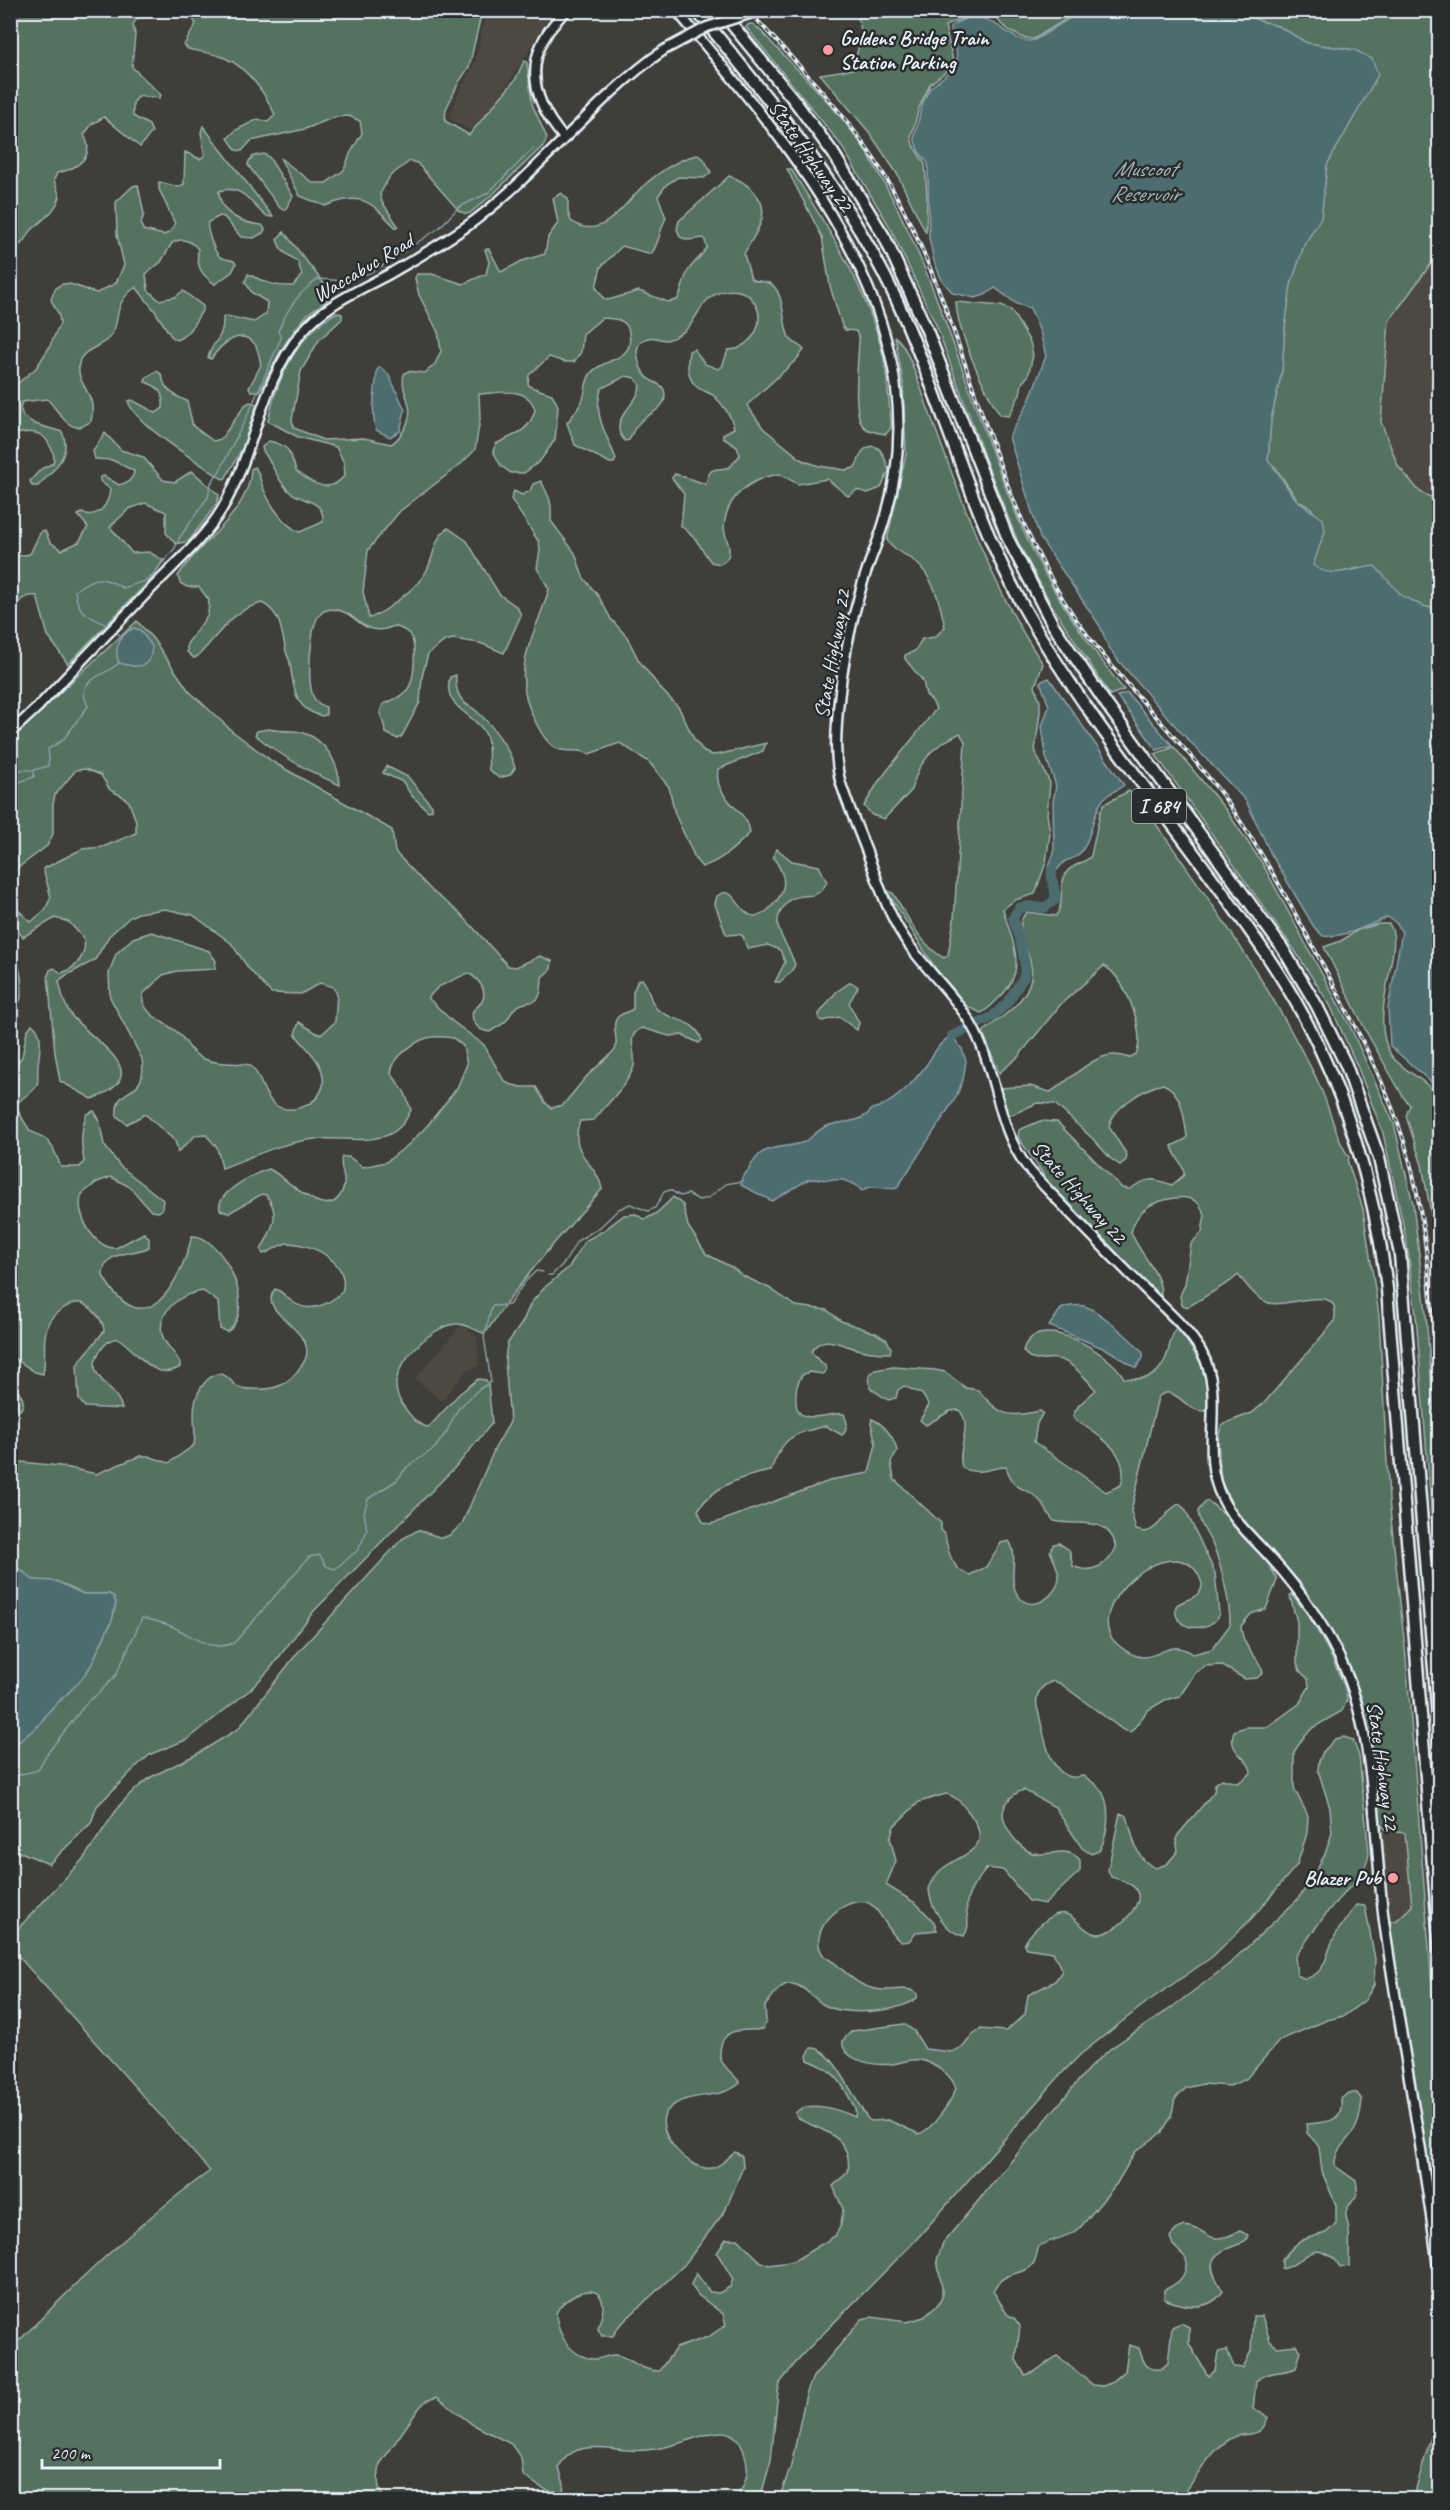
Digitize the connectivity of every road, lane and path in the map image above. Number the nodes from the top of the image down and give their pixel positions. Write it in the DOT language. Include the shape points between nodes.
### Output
graph roads {
  1 [pos="567,10"];
  2 [pos="676,10"];
  3 [pos="696,10"];
  4 [pos="720,10"];
  5 [pos="762,10"];
  6 [pos="738,13"];
  7 [pos="564,138"];
  8 [pos="10,733"];
  9 [pos="1440,1742"];
  10 [pos="1440,1953"];
  11 [pos="1440,2284"];
  1 -- 7 [label="main road" via="544,39 535,74 542,107"];
  2 -- 11 [label="main road, State Highway 22" via="768,122 815,189 858,265 886,337 898,413 896,468 889,506 862,586 846,653 839,699 837,763 842,786 895,922 976,1034 1007,1129 1023,1161 1187,1331 1204,1357 1214,1394 1211,1454 1220,1495 1315,1615 1353,1690 1365,1739 1391,1967"];
  3 -- 10 [label="highway, I 684" via="792,129 853,218 898,304 976,506 1022,604 1073,687 1269,958 1302,1014 1343,1101 1371,1193 1387,1289"];
  4 -- 9 [label="highway, I 684" via="833,153 885,238 926,328 1000,520 1053,625 1283,949 1346,1065 1379,1158 1400,1254"];
  5 -- 6 [label="main road, Waccabuc Road, bridge"];
  6 -- 7 [label="main road, Waccabuc Road, bridge" via="664,50 611,91"];
  7 -- 8 [label="main road, Waccabuc Road" via="476,219 413,260 343,298 304,329 276,375 235,485 210,525"];
}
